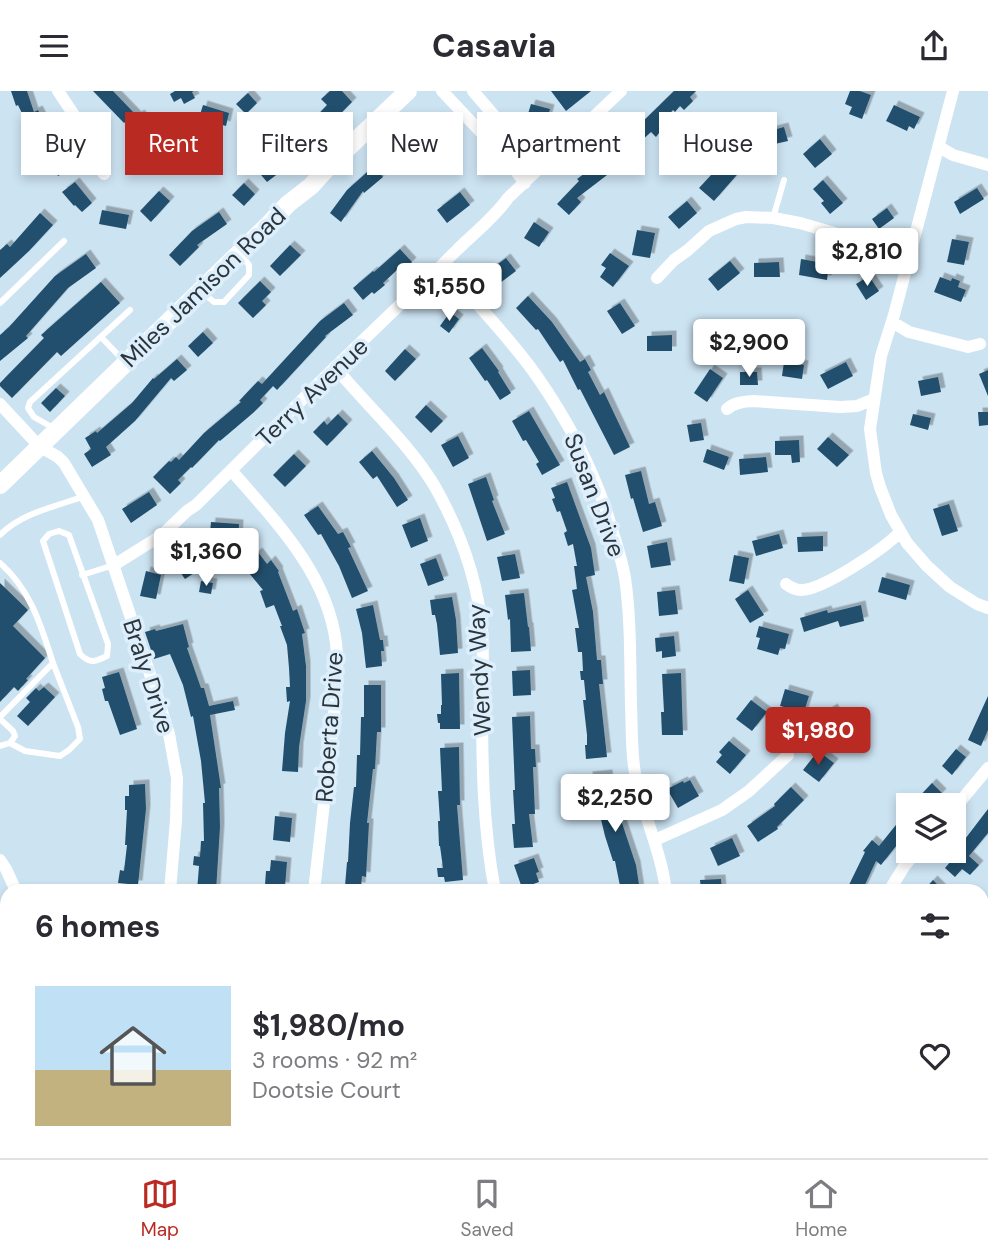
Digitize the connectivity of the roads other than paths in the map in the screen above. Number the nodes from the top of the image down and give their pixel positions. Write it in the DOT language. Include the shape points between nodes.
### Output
graph roads {
  1 [pos="58,91"];
  2 [pos="408,91"];
  3 [pos="442,91"];
  4 [pos="473,91"];
  5 [pos="621,91"];
  6 [pos="953,91"];
  7 [pos="72,112"];
  8 [pos="491,112"];
  9 [pos="599,112"];
  10 [pos="939,147"];
  11 [pos="988,165"];
  12 [pos="534,175"];
  13 [pos="784,180"];
  14 [pos="525,183"];
  15 [pos="773,218"];
  16 [pos="64,241"];
  17 [pos="912,249"];
  18 [pos="445,263"];
  19 [pos="657,278"];
  20 [pos="0,303"];
  21 [pos="130,310"];
  22 [pos="892,322"];
  23 [pos="101,337"];
  24 [pos="981,344"];
  25 [pos="126,362"];
  26 [pos="335,367"];
  27 [pos="874,399"];
  28 [pos="0,404"];
  29 [pos="28,408"];
  30 [pos="727,409"];
  31 [pos="14,419"];
  32 [pos="57,430"];
  33 [pos="39,446"];
  34 [pos="231,470"];
  35 [pos="0,485"];
  36 [pos="85,496"];
  37 [pos="900,532"];
  38 [pos="0,535"];
  39 [pos="0,563"];
  40 [pos="114,565"];
  41 [pos="82,575"];
  42 [pos="786,584"];
  43 [pos="988,608"];
  44 [pos="53,663"];
  45 [pos="0,718"];
  46 [pos="10,744"];
  47 [pos="0,746"];
  48 [pos="788,755"];
  49 [pos="988,768"];
  50 [pos="966,795"];
  51 [pos="655,840"];
  52 [pos="0,860"];
  53 [pos="907,863"];
  54 [pos="13,884"];
  55 [pos="171,884"];
  56 [pos="315,884"];
  57 [pos="494,884"];
  58 [pos="664,884"];
  59 [pos="893,884"];
  60 [pos="0,1098"];
  61 [pos="0,1132"];
  1 -- 7 [label="street"];
  2 -- 25 [label="main road, Miles Jamison Road"];
  3 -- 14 [label="street"];
  4 -- 8 [label="street"];
  5 -- 9 [label="street, Terry Avenue"];
  6 -- 10 [label="street"];
  10 -- 11 [label="street"];
  10 -- 17 [label="street"];
  12 -- 14 [label="street, Terry Avenue"];
  13 -- 15 [label="lane"];
  14 -- 18 [label="street, Terry Avenue"];
  15 -- 17 [label="street" via="893,250"];
  15 -- 19 [label="street" via="736,219 709,231"];
  16 -- 20 [label="lane"];
  17 -- 22 [label="street"];
  18 -- 26 [label="street, Terry Avenue"];
  18 -- 51 [label="street, Susan Drive" via="543,385 578,442 608,515 625,578 634,771"];
  21 -- 23 [label="lane"];
  22 -- 24 [label="street" via="909,332 968,347"];
  22 -- 27 [label="street"];
  23 -- 25 [label="lane"];
  23 -- 29 [label="lane"];
  25 -- 32 [label="main road, Miles Jamison Road"];
  26 -- 34 [label="street, Terry Avenue"];
  26 -- 57 [label="street, Wendy Way" via="420,464 465,553 482,629 484,789"];
  27 -- 30 [label="street" via="840,407 753,401"];
  27 -- 37 [label="street" via="870,429 876,473"];
  28 -- 31 [label="street, Braly Drive"];
  29 -- 31 [label="lane"];
  29 -- 32 [label="lane" via="34,417"];
  31 -- 33 [label="street, Braly Drive"];
  32 -- 33 [label="main road, Miles Jamison Road"];
  33 -- 35 [label="main road, Miles Jamison Road"];
  33 -- 36 [label="street, Braly Drive" via="64,463"];
  34 -- 40 [label="street, Terry Avenue" via="162,535"];
  34 -- 56 [label="street, Roberta Drive" via="305,559 322,592 336,642 336,697"];
  36 -- 38 [label="lane" via="25,516"];
  36 -- 40 [label="street, Braly Drive"];
  37 -- 42 [label="street" via="879,551 818,586 800,590"];
  37 -- 43 [label="street" via="950,587"];
  39 -- 44 [label="lane" via="36,612"];
  40 -- 41 [label="lane"];
  40 -- 55 [label="street, Braly Drive" via="175,763"];
  41 -- 41 [label="lane" via="69,535 49,534 43,541 80,654 96,662 107,656 108,644"];
  44 -- 45 [label="lane"];
  44 -- 46 [label="lane" via="80,740 60,756"];
  45 -- 46 [label="lane" via="15,736"];
  46 -- 47 [label="lane"];
  48 -- 51 [label="street" via="722,810"];
  49 -- 50 [label="street"];
  51 -- 58 [label="street, Susan Drive"];
  52 -- 54 [label="street"];
  53 -- 59 [label="street"];
  60 -- 61 [label="street"];
}
